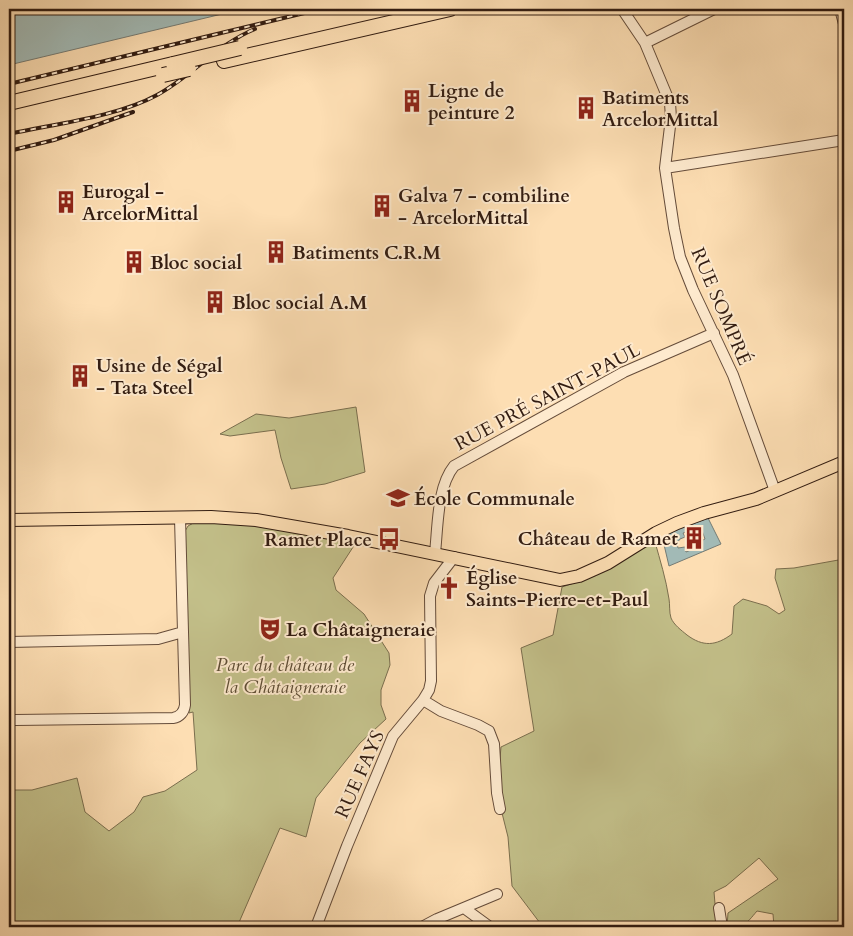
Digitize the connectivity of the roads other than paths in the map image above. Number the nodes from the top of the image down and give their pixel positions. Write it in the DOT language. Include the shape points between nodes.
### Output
graph roads {
  1 [pos="406,9"];
  2 [pos="450,9"];
  3 [pos="622,9"];
  4 [pos="714,9"];
  5 [pos="840,9"];
  6 [pos="844,24"];
  7 [pos="645,43"];
  8 [pos="9,102"];
  9 [pos="9,112"];
  10 [pos="844,140"];
  11 [pos="665,168"];
  12 [pos="714,333"];
  13 [pos="844,462"];
  14 [pos="775,491"];
  15 [pos="180,518"];
  16 [pos="9,520"];
  17 [pos="435,553"];
  18 [pos="454,557"];
  19 [pos="183,632"];
  20 [pos="9,642"];
  21 [pos="423,700"];
  22 [pos="15,720"];
  23 [pos="500,809"];
  24 [pos="497,894"];
  25 [pos="464,908"];
  26 [pos="719,908"];
  27 [pos="316,927"];
  28 [pos="422,927"];
  29 [pos="490,927"];
  30 [pos="722,927"];
  1 -- 8 [label="highway, bridge"];
  2 -- 9 [label="highway, bridge"];
  3 -- 7 [label="street, RUE SOMPRÉ"];
  4 -- 7 [label="street"];
  5 -- 6 [label="street"];
  7 -- 11 [label="street, RUE SOMPRÉ" via="670,102"];
  10 -- 11 [label="street"];
  11 -- 12 [label="street, RUE SOMPRÉ" via="680,257"];
  12 -- 14 [label="street, RUE SOMPRÉ" via="733,375"];
  12 -- 17 [label="street, RUE PRÉ SAINT-PAUL" via="624,372 454,466 443,488"];
  13 -- 14 [label="main road"];
  14 -- 18 [label="main road" via="678,523 608,563 571,579 552,580"];
  15 -- 16 [label="main road"];
  15 -- 17 [label="main road" via="280,523"];
  15 -- 19 [label="street"];
  17 -- 18 [label="main road"];
  18 -- 21 [label="street, RUE FAYS" via="434,583 430,596 431,680"];
  19 -- 20 [label="street" via="158,638"];
  19 -- 22 [label="street" via="185,705 179,716"];
  21 -- 23 [label="street" via="489,731 494,744"];
  21 -- 27 [label="street, RUE FAYS" via="393,736"];
  24 -- 25 [label="street"];
  25 -- 28 [label="street"];
  25 -- 29 [label="street"];
  26 -- 30 [label="street"];
}
